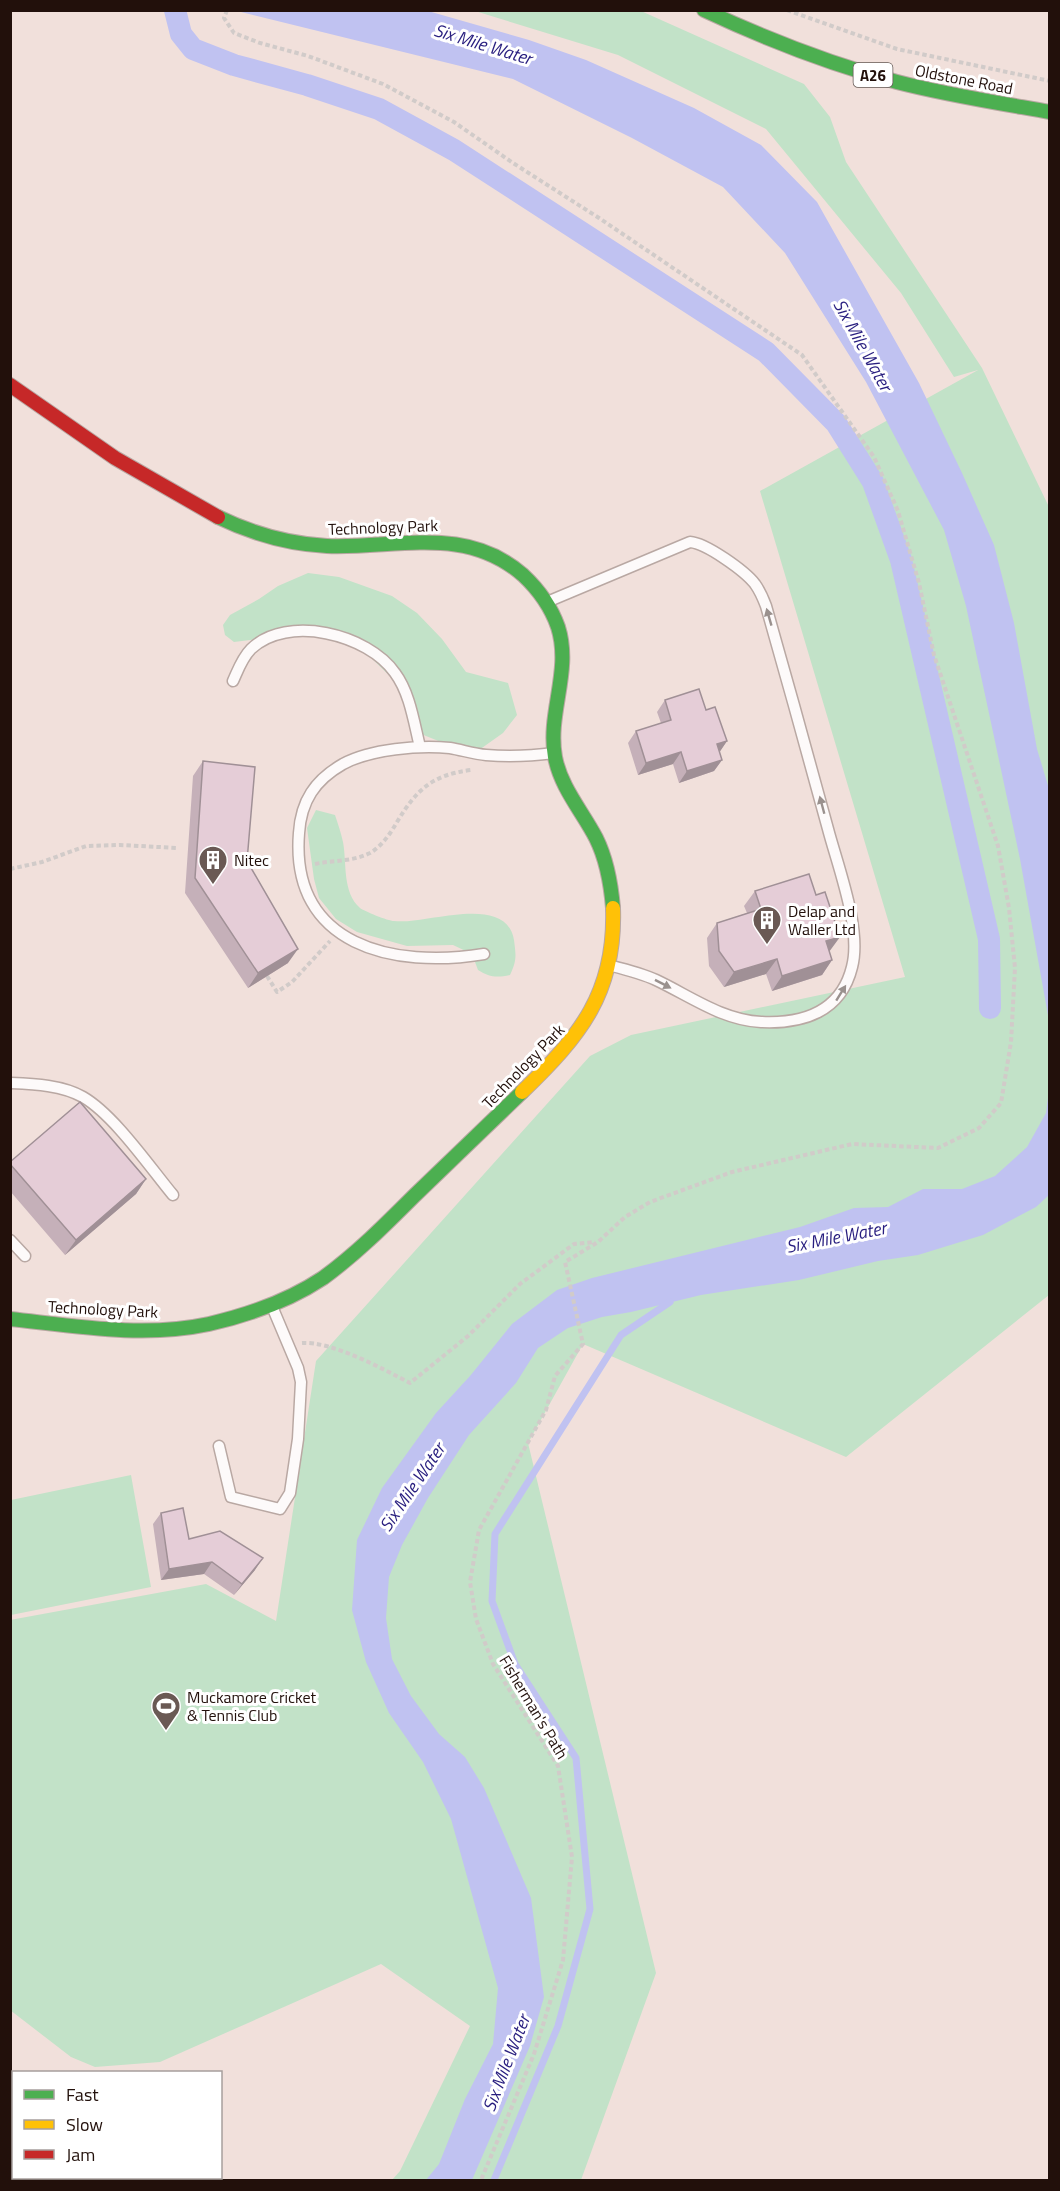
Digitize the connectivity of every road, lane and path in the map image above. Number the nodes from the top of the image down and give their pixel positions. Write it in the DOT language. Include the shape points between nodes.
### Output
graph roads {
  1 [pos="227,10"];
  2 [pos="704,10"];
  3 [pos="787,10"];
  4 [pos="224,18"];
  5 [pos="1050,81"];
  6 [pos="1050,112"];
  7 [pos="10,385"];
  8 [pos="547,602"];
  9 [pos="233,681"];
  10 [pos="420,747"];
  11 [pos="554,753"];
  12 [pos="481,769"];
  13 [pos="178,848"];
  14 [pos="299,867"];
  15 [pos="10,869"];
  16 [pos="338,932"];
  17 [pos="484,954"];
  18 [pos="608,965"];
  19 [pos="267,976"];
  20 [pos="10,1083"];
  21 [pos="173,1195"];
  22 [pos="10,1240"];
  23 [pos="25,1256"];
  24 [pos="271,1304"];
  25 [pos="10,1319"];
  26 [pos="288,1344"];
  27 [pos="219,1446"];
  28 [pos="481,2181"];
  1 -- 4 [label="path"];
  2 -- 6 [label="main road, Oldstone Road / A26" via="767,39 899,83"];
  3 -- 5 [label="path" via="897,49"];
  7 -- 8 [label="main road, Technology Park" via="131,469 253,532 314,545 428,541 470,545 502,559 534,585"];
  8 -- 11 [label="main road, Technology Park" via="560,632 564,660 553,732"];
  18 -- 8 [label="lane, one-way" via="643,975 741,1020 790,1020 828,1008 840,996 855,955 854,935 770,617 760,592 749,578 702,545 690,542"];
  9 -- 10 [label="lane" via="250,650 281,633 302,631 356,642 396,673"];
  10 -- 11 [label="lane" via="503,756"];
  10 -- 14 [label="lane" via="356,759 320,781 303,806"];
  11 -- 18 [label="main road, Technology Park" via="558,774 603,855 613,918"];
  12 -- 14 [label="path" via="439,778 419,790 386,840 372,852"];
  13 -- 15 [label="path" via="86,846"];
  14 -- 16 [label="lane" via="302,883 315,907"];
  16 -- 17 [label="lane" via="373,950 396,955 441,959"];
  16 -- 19 [label="path" via="292,982 277,992"];
  18 -- 24 [label="main road, Technology Park" via="584,1024 547,1068 368,1241 322,1278"];
  20 -- 21 [label="lane" via="50,1087 82,1096 112,1121"];
  22 -- 23 [label="lane"];
  24 -- 25 [label="main road, Technology Park" via="208,1324 177,1328 92,1328"];
  24 -- 26 [label="lane"];
  26 -- 27 [label="lane" via="301,1382 301,1410 290,1493 280,1509 231,1497"];
  26 -- 28 [label="path, Fisherman's Path" via="315,1342 410,1383 468,1336 538,1270 574,1244 596,1243 565,1262 583,1344 555,1376 546,1410 479,1530 470,1582 476,1619 493,1664 558,1766 572,1857 563,1960 534,2054"];
}
